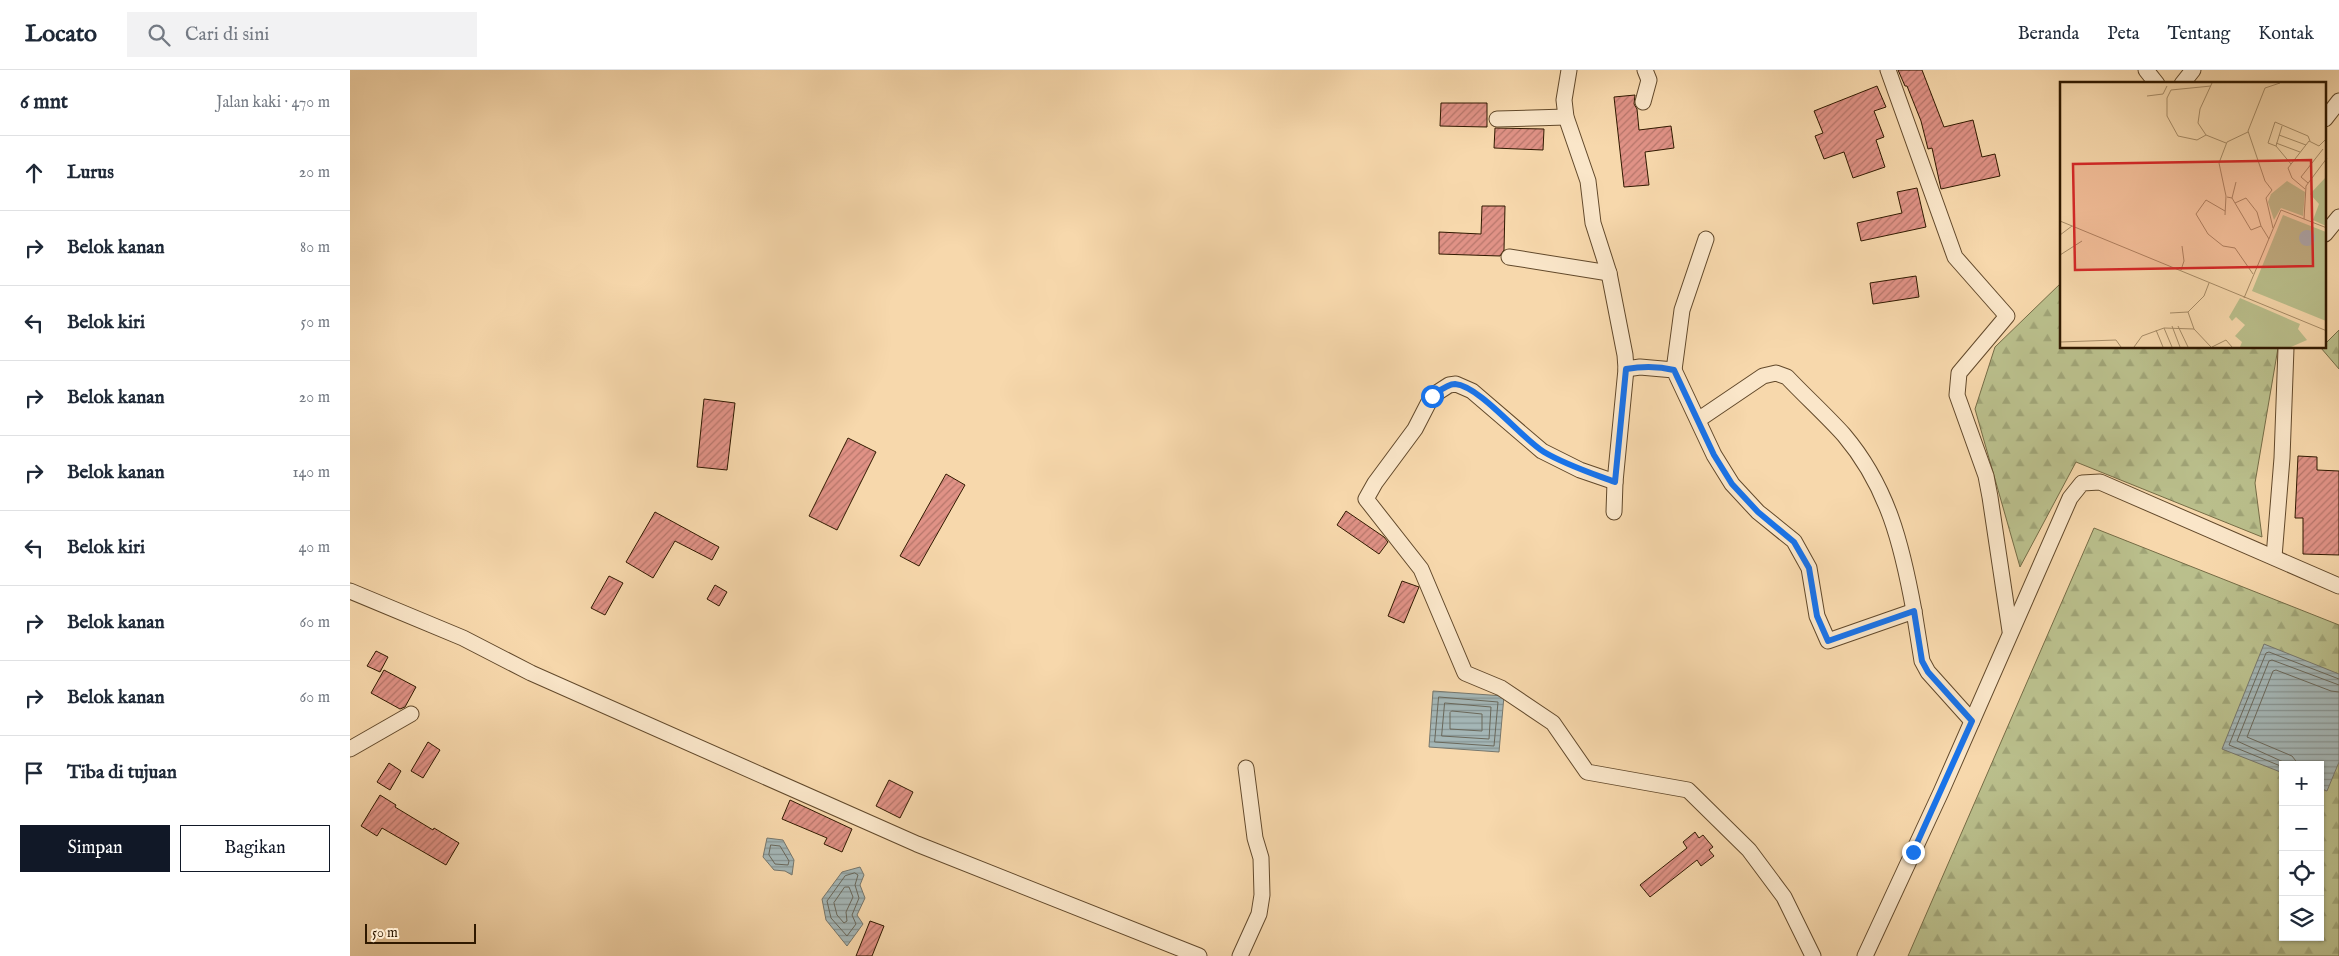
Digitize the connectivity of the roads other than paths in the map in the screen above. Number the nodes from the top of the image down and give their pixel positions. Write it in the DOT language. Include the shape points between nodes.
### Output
graph roads {
  1 [pos="1569,70"];
  2 [pos="1645,70"];
  3 [pos="1888,70"];
  4 [pos="2146,70"];
  5 [pos="2193,70"];
  6 [pos="2155,82"];
  7 [pos="2184,82"];
  8 [pos="2339,101"];
  9 [pos="1643,102"];
  10 [pos="1566,117"];
  11 [pos="2326,118"];
  12 [pos="1497,119"];
  13 [pos="2339,217"];
  14 [pos="2326,233"];
  15 [pos="1706,238"];
  16 [pos="1509,257"];
  17 [pos="1609,273"];
  18 [pos="2286,349"];
  19 [pos="1626,369"];
  20 [pos="1674,370"];
  21 [pos="1698,420"];
  22 [pos="1615,482"];
  23 [pos="1614,512"];
  24 [pos="2274,558"];
  25 [pos="2339,586"];
  26 [pos="350,591"];
  27 [pos="1914,611"];
  28 [pos="2010,631"];
  29 [pos="411,714"];
  30 [pos="1972,721"];
  31 [pos="350,749"];
  32 [pos="1246,768"];
  33 [pos="1199,956"];
  34 [pos="1240,956"];
  35 [pos="1814,956"];
  36 [pos="1865,956"];
  1 -- 10 [label="street" via="1564,100"];
  2 -- 9 [label="street" via="1649,80"];
  3 -- 28 [label="street" via="1956,257 2007,316 1959,373 1956,382 1957,395 1987,483"];
  4 -- 6 [label="street"];
  5 -- 7 [label="street"];
  8 -- 11 [label="street"];
  10 -- 12 [label="street"];
  10 -- 17 [label="street" via="1588,181 1593,222"];
  13 -- 14 [label="street"];
  15 -- 20 [label="street" via="1682,310"];
  16 -- 17 [label="street"];
  17 -- 19 [label="street" via="1624,340"];
  18 -- 24 [label="street"];
  19 -- 20 [label="street"];
  19 -- 22 [label="street"];
  20 -- 21 [label="street"];
  21 -- 27 [label="street" via="1732,484 1798,548 1809,568 1817,616 1828,641"];
  21 -- 27 [label="street" via="1764,376 1776,373 1787,377 1843,435 1882,494 1898,534"];
  22 -- 23 [label="street"];
  22 -- 35 [label="street" via="1580,470 1542,451 1472,391 1456,384 1432,396 1416,429 1366,499 1421,569 1466,673 1501,688 1554,723 1586,772 1688,790 1749,850 1784,897"];
  24 -- 25 [label="street"];
  24 -- 28 [label="street" via="2100,482 2082,483 2070,498"];
  26 -- 33 [label="street" via="463,638 540,676 917,844"];
  27 -- 30 [label="street" via="1922,661"];
  28 -- 30 [label="street"];
  29 -- 31 [label="street"];
  30 -- 36 [label="street"];
  32 -- 34 [label="street" via="1255,838 1261,858 1262,895 1260,914"];
}
